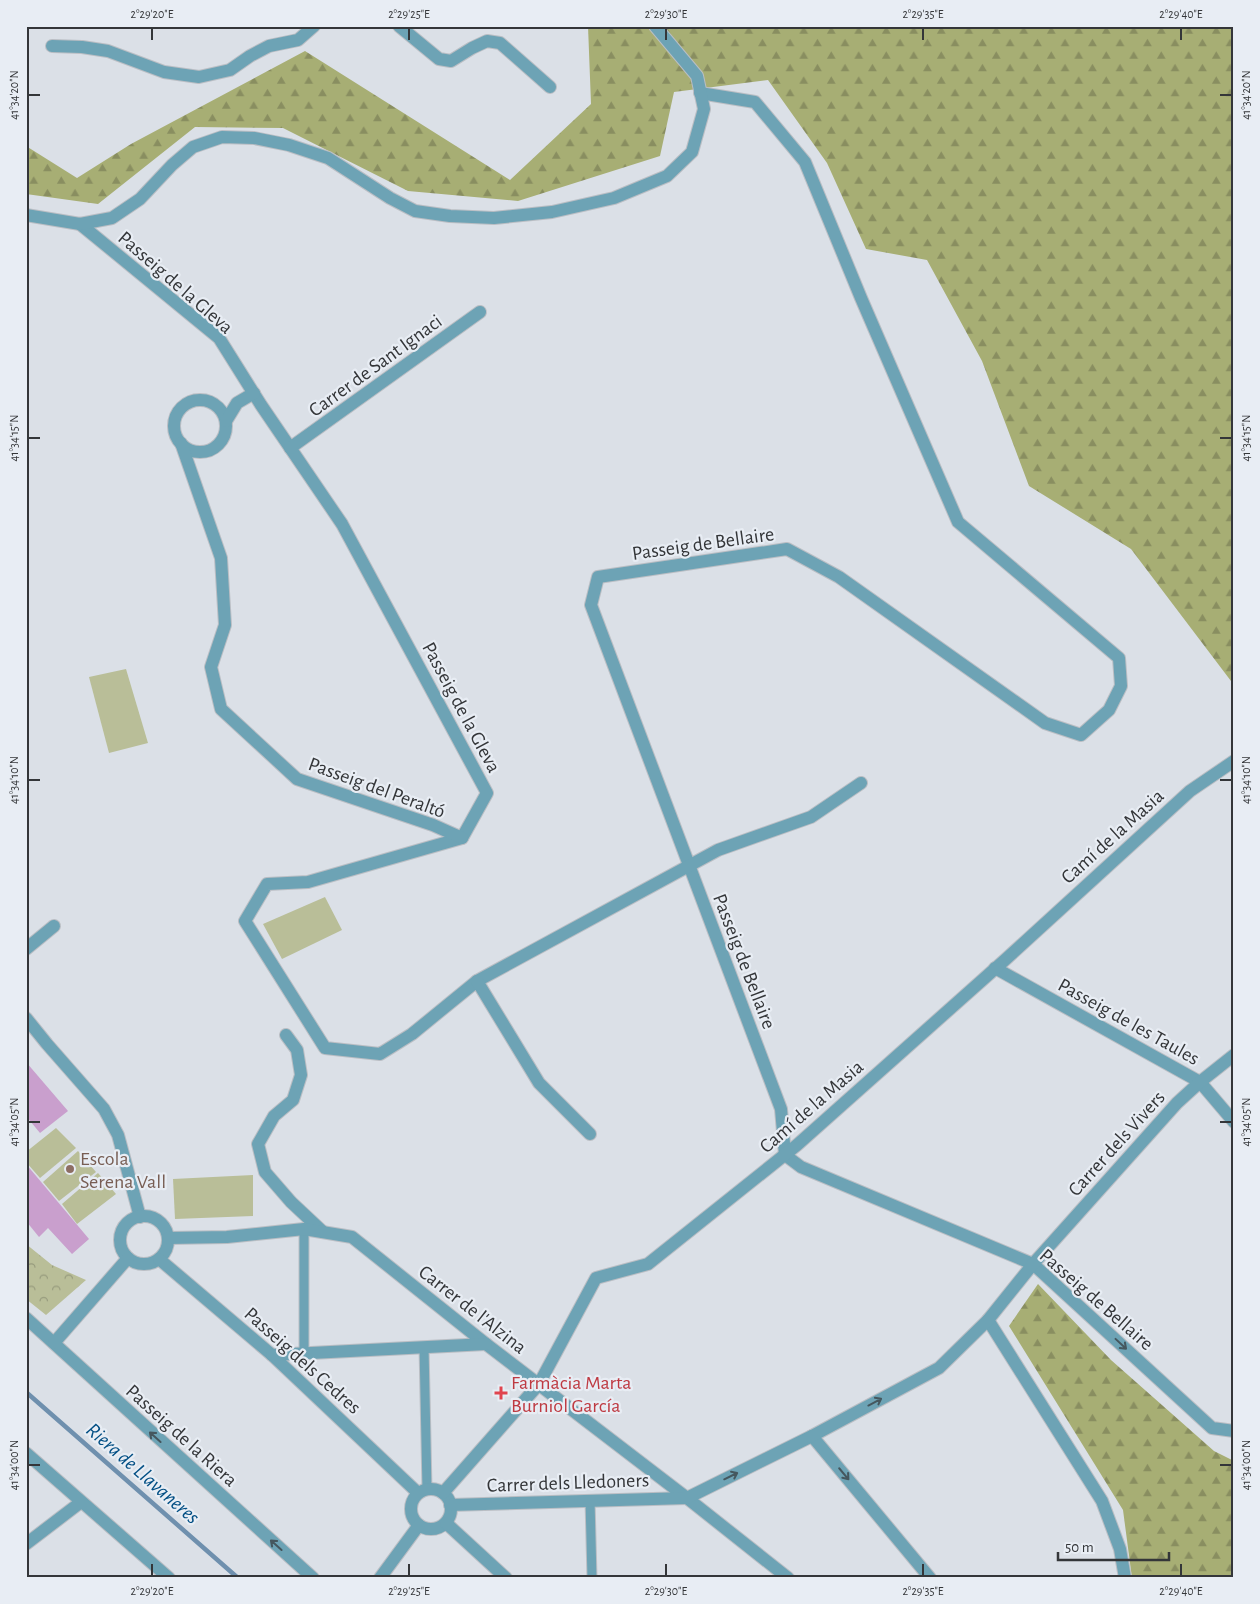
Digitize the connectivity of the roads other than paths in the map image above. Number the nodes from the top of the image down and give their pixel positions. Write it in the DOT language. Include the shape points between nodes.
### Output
graph roads {
  1 [pos="314,26"];
  2 [pos="399,26"];
  3 [pos="655,26"];
  4 [pos="52,46"];
  5 [pos="550,87"];
  6 [pos="700,92"];
  7 [pos="26,215"];
  8 [pos="80,224"];
  9 [pos="480,312"];
  10 [pos="254,393"];
  11 [pos="226,421"];
  12 [pos="181,444"];
  13 [pos="290,448"];
  14 [pos="1234,761"];
  15 [pos="861,783"];
  16 [pos="462,838"];
  17 [pos="689,866"];
  18 [pos="54,926"];
  19 [pos="26,949"];
  20 [pos="995,968"];
  21 [pos="477,981"];
  22 [pos="26,1018"];
  23 [pos="286,1035"];
  24 [pos="1234,1055"];
  25 [pos="1200,1082"];
  26 [pos="1234,1122"];
  27 [pos="590,1134"];
  28 [pos="785,1155"];
  29 [pos="140,1217"];
  30 [pos="304,1229"];
  31 [pos="323,1232"];
  32 [pos="168,1238"];
  33 [pos="128,1258"];
  34 [pos="159,1259"];
  35 [pos="1034,1264"];
  36 [pos="26,1318"];
  37 [pos="988,1320"];
  38 [pos="54,1343"];
  39 [pos="486,1344"];
  40 [pos="424,1347"];
  41 [pos="304,1353"];
  42 [pos="272,1355"];
  43 [pos="539,1384"];
  44 [pos="1234,1431"];
  45 [pos="812,1436"];
  46 [pos="26,1454"];
  47 [pos="422,1491"];
  48 [pos="443,1493"];
  49 [pos="687,1498"];
  50 [pos="590,1500"];
  51 [pos="81,1502"];
  52 [pos="450,1505"];
  53 [pos="446,1523"];
  54 [pos="419,1525"];
  55 [pos="26,1544"];
  56 [pos="169,1578"];
  57 [pos="313,1578"];
  58 [pos="380,1578"];
  59 [pos="506,1578"];
  60 [pos="592,1578"];
  61 [pos="788,1578"];
  62 [pos="930,1578"];
  63 [pos="1125,1578"];
  1 -- 4 [label="street" via="298,40 269,46 230,70 199,77 164,72 108,51"];
  2 -- 5 [label="street" via="438,59 451,61 487,41 500,43"];
  3 -- 6 [label="street" via="697,76"];
  6 -- 8 [label="street" via="704,109 692,152 667,176 614,198 552,212 494,218 415,211 328,158 254,138 222,137 193,147 140,200 112,218"];
  6 -- 17 [label="street, Passeig de Bellaire" via="756,102 805,162 958,522 1119,658 1121,686 1109,710 1081,735 1045,724 839,577 787,550 598,577 590,605"];
  7 -- 8 [label="street"];
  8 -- 10 [label="street, Passeig de la Gleva" via="219,338"];
  9 -- 13 [label="street, Carrer de Sant Ignaci"];
  10 -- 11 [label="street" via="237,403"];
  10 -- 13 [label="street, Passeig de la Gleva"];
  11 -- 12 [label="street" via="222,440 215,446 197,451"];
  11 -- 12 [label="street" via="217,406 208,401 188,403 181,408 174,425"];
  12 -- 16 [label="street, Passeig del Peraltó" via="221,558 225,625 211,667 221,709 297,779 433,824"];
  13 -- 16 [label="street, Passeig de la Gleva" via="342,524 487,793"];
  14 -- 20 [label="street, Camí de la Masia" via="1190,791"];
  15 -- 17 [label="street" via="811,817 718,850"];
  16 -- 21 [label="street" via="308,882 267,884 245,921 324,1048 380,1054 412,1034"];
  17 -- 21 [label="street"];
  17 -- 28 [label="street, Passeig de Bellaire" via="781,1110"];
  18 -- 19 [label="street"];
  20 -- 25 [label="street, Passeig de les Taules"];
  20 -- 28 [label="street, Camí de la Masia"];
  21 -- 27 [label="street" via="539,1083"];
  22 -- 29 [label="street" via="104,1109 118,1135"];
  23 -- 31 [label="street" via="297,1050 301,1075 293,1100 274,1116 258,1144 265,1172"];
  24 -- 25 [label="street, Carrer dels Vivers"];
  25 -- 26 [label="street, Passeig de les Taules"];
  25 -- 35 [label="street, Carrer dels Vivers" via="1177,1103"];
  28 -- 35 [label="street, Passeig de Bellaire" via="801,1167"];
  28 -- 43 [label="street, Camí de la Masia" via="648,1264 596,1278"];
  29 -- 32 [label="street" via="152,1217 159,1222"];
  29 -- 33 [label="street" via="129,1221 120,1234 123,1252"];
  30 -- 31 [label="street, Carrer de l'Alzina"];
  30 -- 32 [label="street, Carrer de l'Alzina" via="227,1237"];
  30 -- 41 [label="street"];
  31 -- 39 [label="street, Carrer de l'Alzina" via="352,1237"];
  32 -- 34 [label="street" via="165,1252"];
  33 -- 34 [label="street" via="142,1264"];
  33 -- 38 [label="street"];
  34 -- 42 [label="street, Passeig dels Cedres"];
  35 -- 37 [label="street, Carrer dels Vivers"];
  35 -- 44 [label="street, Passeig de Bellaire, one-way" via="1212,1428"];
  36 -- 38 [label="street, Passeig de la Riera"];
  45 -- 37 [label="street, Carrer dels Vivers, one-way" via="939,1368"];
  37 -- 63 [label="street" via="1102,1501 1120,1549"];
  57 -- 38 [label="street, Passeig de la Riera, one-way"];
  39 -- 40 [label="street"];
  39 -- 43 [label="street, Carrer de l'Alzina"];
  40 -- 41 [label="street"];
  40 -- 47 [label="street"];
  41 -- 42 [label="street"];
  42 -- 47 [label="street, Passeig dels Cedres"];
  43 -- 48 [label="street, Camí de la Masia"];
  43 -- 49 [label="street, Carrer de l'Alzina"];
  49 -- 45 [label="street, Carrer dels Vivers, one-way"];
  45 -- 62 [label="street, one-way"];
  46 -- 51 [label="street"];
  47 -- 48 [label="street" via="435,1489"];
  47 -- 54 [label="street" via="411,1503 410,1511"];
  48 -- 52 [label="street"];
  49 -- 50 [label="street, Carrer dels Lledoners"];
  49 -- 61 [label="street, Carrer de l'Alzina"];
  50 -- 52 [label="street, Carrer dels Lledoners"];
  50 -- 60 [label="street"];
  51 -- 55 [label="street"];
  51 -- 56 [label="street"];
  52 -- 53 [label="street"];
  53 -- 54 [label="street" via="433,1529"];
  53 -- 59 [label="street"];
  54 -- 58 [label="street"];
}
